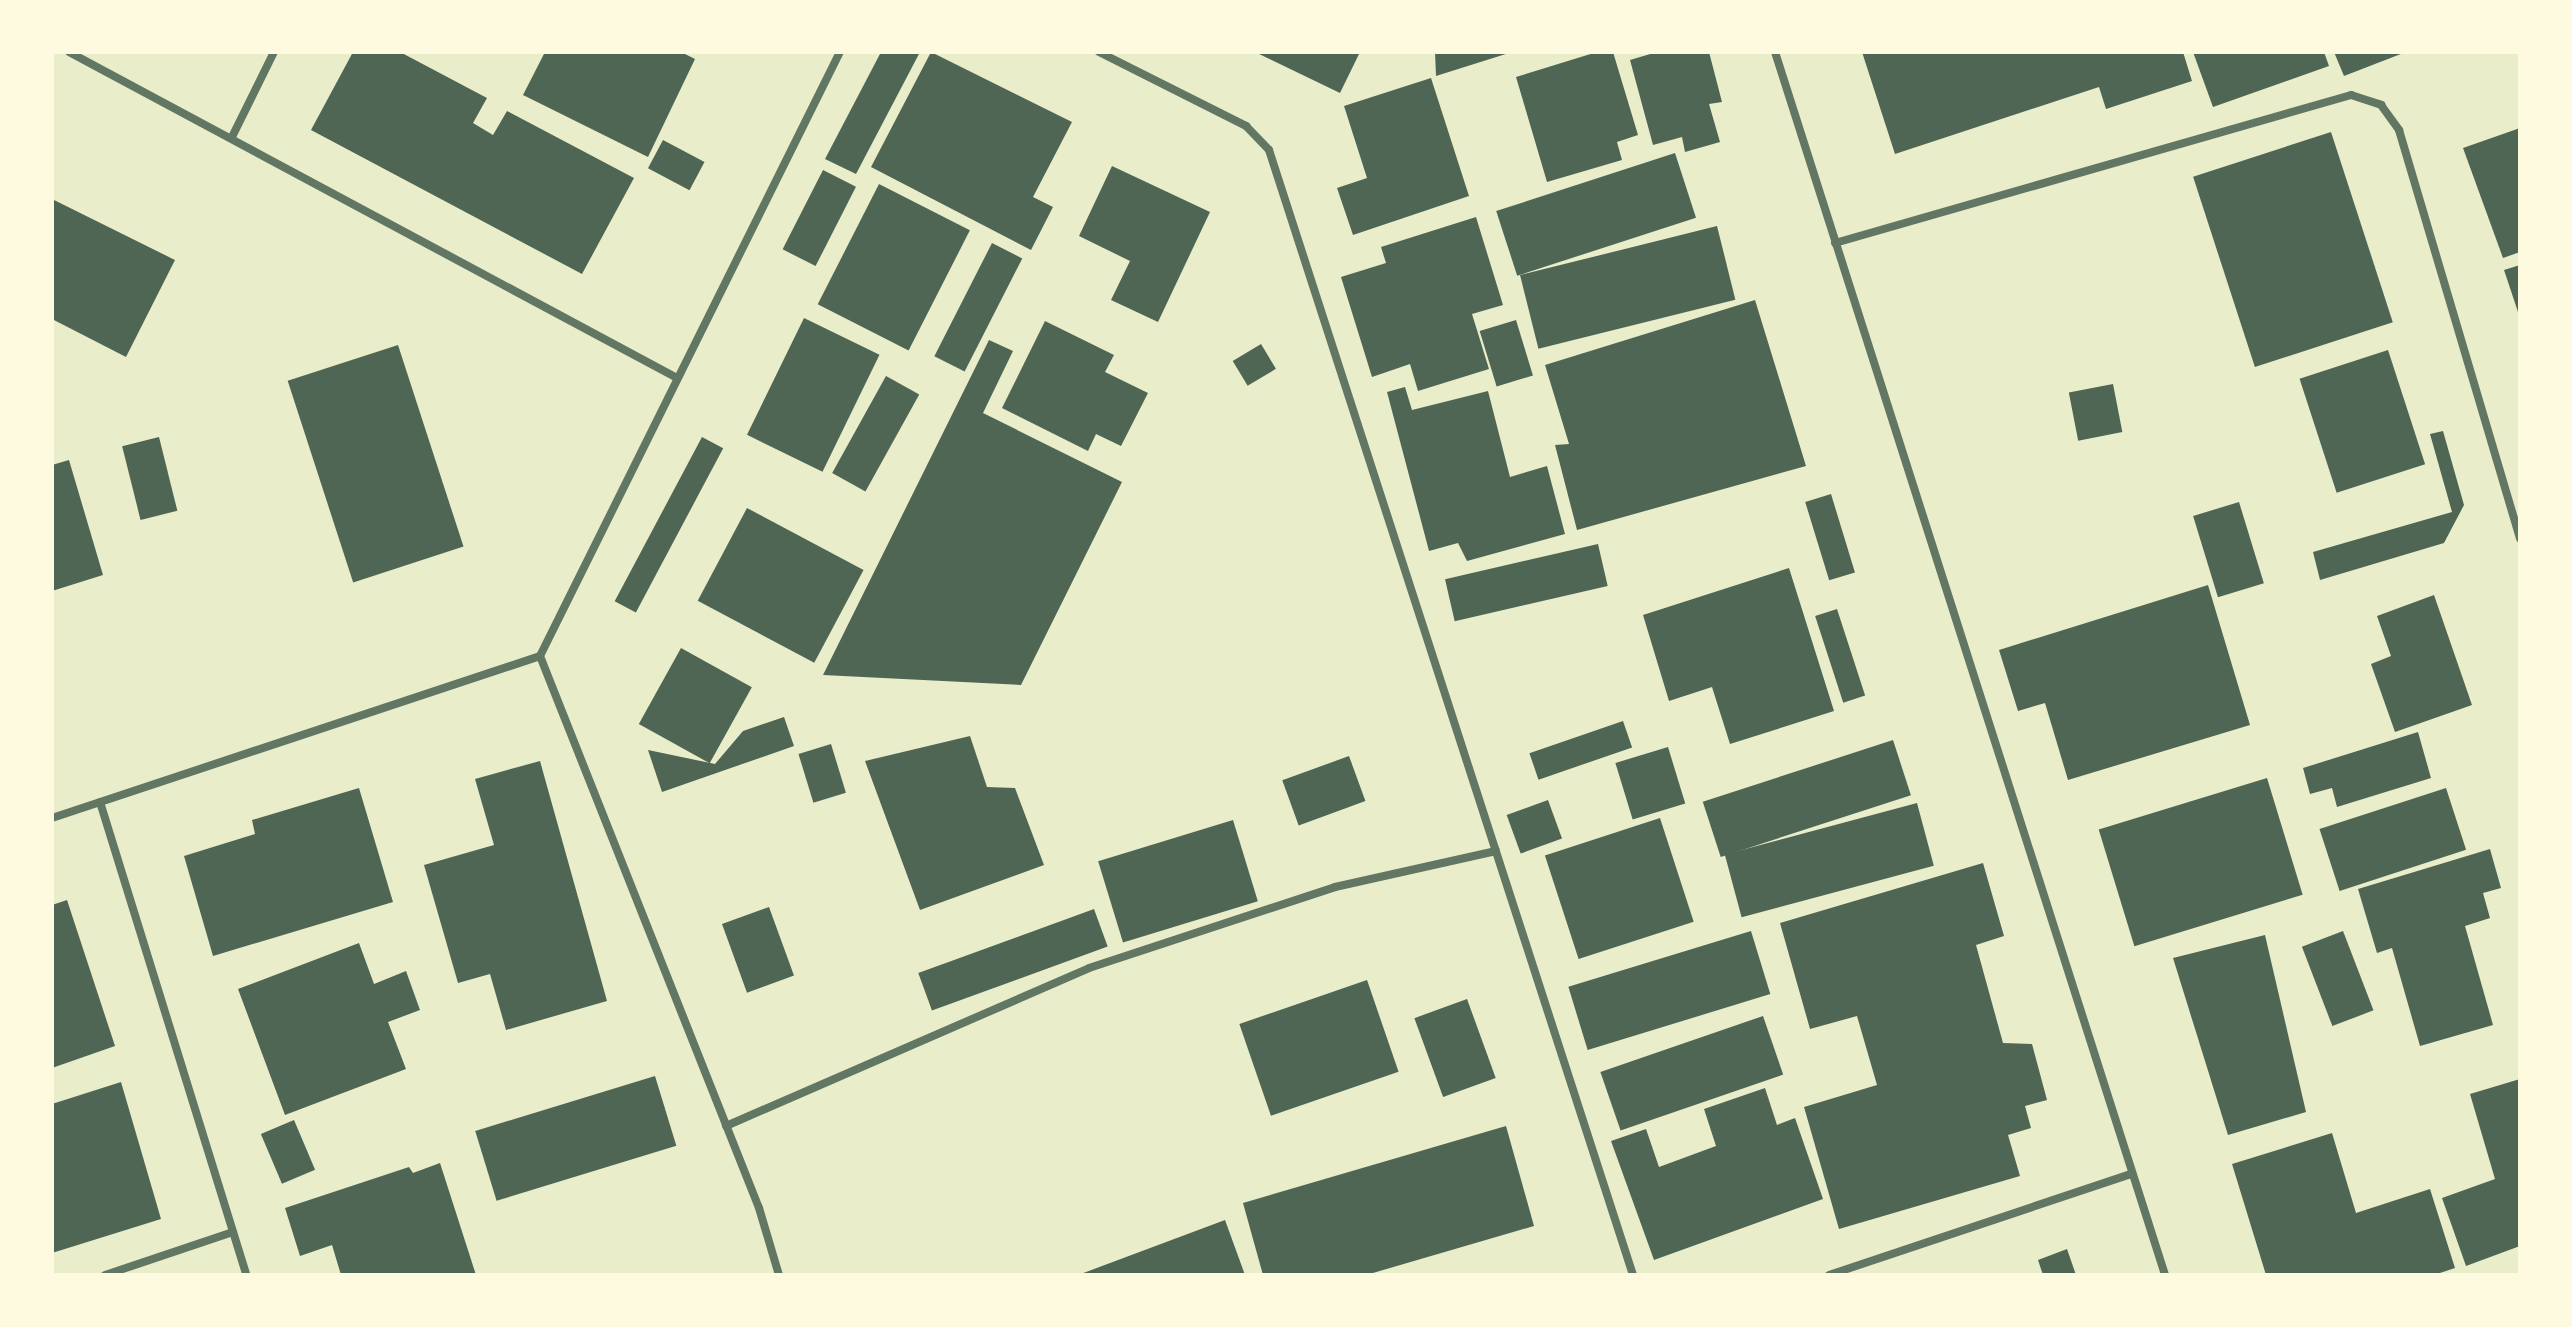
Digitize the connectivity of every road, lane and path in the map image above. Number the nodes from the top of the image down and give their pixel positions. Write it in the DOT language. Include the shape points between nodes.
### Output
graph roads {
  1 [pos="69,52"];
  2 [pos="274,52"];
  3 [pos="840,52"];
  4 [pos="1099,52"];
  5 [pos="1775,52"];
  6 [pos="232,137"];
  7 [pos="1835,243"];
  8 [pos="677,378"];
  9 [pos="2520,538"];
  10 [pos="540,656"];
  11 [pos="100,802"];
  12 [pos="52,818"];
  13 [pos="1496,851"];
  14 [pos="726,1126"];
  15 [pos="2131,1174"];
  16 [pos="233,1232"];
  17 [pos="105,1275"];
  18 [pos="246,1275"];
  19 [pos="779,1275"];
  20 [pos="1633,1275"];
  21 [pos="1829,1275"];
  22 [pos="2165,1275"];
  1 -- 6 [label="street"];
  2 -- 6 [label="street"];
  3 -- 8 [label="street"];
  4 -- 13 [label="street" via="1246,126 1269,150"];
  5 -- 7 [label="street"];
  6 -- 8 [label="street"];
  7 -- 9 [label="street" via="2351,95 2381,105 2399,130"];
  7 -- 15 [label="street"];
  8 -- 10 [label="street"];
  10 -- 11 [label="street"];
  10 -- 14 [label="street"];
  11 -- 12 [label="street"];
  11 -- 16 [label="street"];
  13 -- 14 [label="street" via="1335,887 1089,968"];
  13 -- 20 [label="street"];
  14 -- 19 [label="street"];
  15 -- 21 [label="street"];
  15 -- 22 [label="street"];
  16 -- 17 [label="street"];
  16 -- 18 [label="street"];
}
